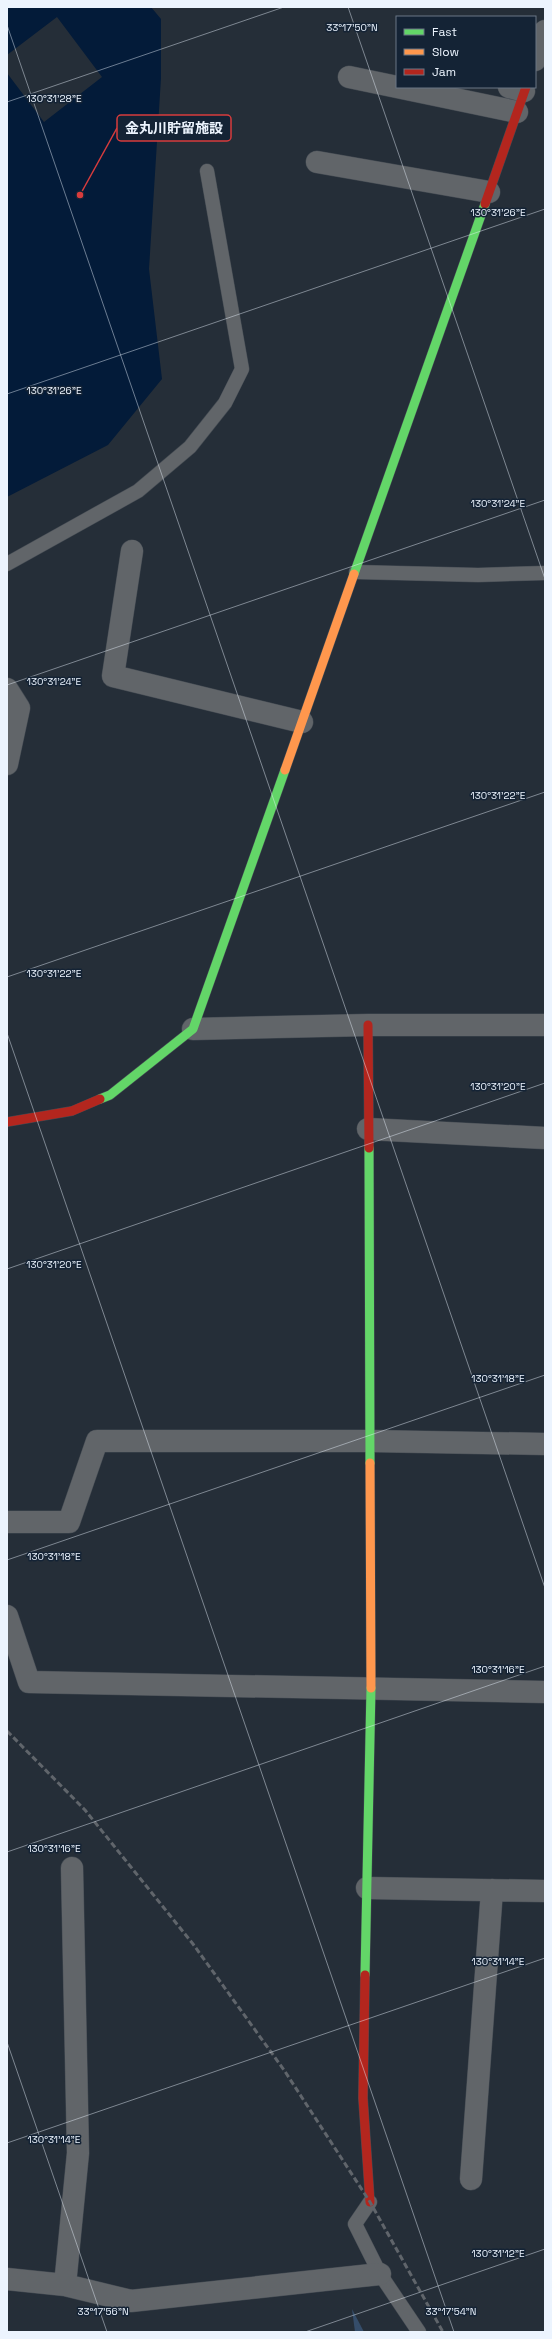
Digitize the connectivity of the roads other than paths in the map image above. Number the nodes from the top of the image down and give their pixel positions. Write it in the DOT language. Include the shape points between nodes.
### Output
graph roads {
  1 [pos="545,31"];
  2 [pos="536,57"];
  3 [pos="349,77"];
  4 [pos="396,87"];
  5 [pos="402,88"];
  6 [pos="520,88"];
  7 [pos="517,112"];
  8 [pos="317,162"];
  9 [pos="207,171"];
  10 [pos="489,192"];
  11 [pos="132,551"];
  12 [pos="7,564"];
  13 [pos="356,572"];
  14 [pos="545,573"];
  15 [pos="7,689"];
  16 [pos="302,722"];
  17 [pos="7,764"];
  18 [pos="368,1025"];
  19 [pos="545,1025"];
  20 [pos="193,1029"];
  21 [pos="7,1122"];
  22 [pos="368,1129"];
  23 [pos="545,1138"];
  24 [pos="370,1441"];
  25 [pos="545,1444"];
  26 [pos="7,1522"];
  27 [pos="7,1616"];
  28 [pos="371,1688"];
  29 [pos="545,1692"];
  30 [pos="72,1868"];
  31 [pos="367,1888"];
  32 [pos="492,1890"];
  33 [pos="545,1891"];
  34 [pos="471,2179"];
  35 [pos="370,2202"];
  36 [pos="380,2274"];
  37 [pos="7,2279"];
  38 [pos="65,2285"];
  39 [pos="419,2332"];
  1 -- 2 [label="street"];
  3 -- 4 [label="street"];
  5 -- 7 [label="street"];
  6 -- 7 [label="street"];
  7 -- 10 [label="street"];
  8 -- 10 [label="street"];
  9 -- 12 [label="lane" via="242,368 225,403 190,447 138,491"];
  10 -- 13 [label="street"];
  11 -- 16 [label="street" via="113,676"];
  13 -- 14 [label="lane" via="478,575"];
  13 -- 16 [label="street"];
  15 -- 17 [label="street" via="19,708"];
  16 -- 20 [label="street"];
  18 -- 19 [label="street"];
  18 -- 20 [label="street"];
  18 -- 22 [label="street"];
  20 -- 21 [label="street" via="110,1095 72,1111"];
  22 -- 23 [label="street"];
  22 -- 24 [label="street"];
  24 -- 25 [label="street"];
  24 -- 26 [label="street" via="97,1441 69,1522"];
  24 -- 28 [label="street"];
  27 -- 28 [label="street" via="29,1682"];
  28 -- 29 [label="street"];
  28 -- 31 [label="street"];
  30 -- 38 [label="street" via="78,2153"];
  31 -- 32 [label="street"];
  31 -- 35 [label="street" via="363,2098"];
  32 -- 33 [label="street"];
  32 -- 34 [label="street"];
  35 -- 36 [label="lane" via="355,2224"];
  36 -- 38 [label="street" via="131,2301"];
  36 -- 39 [label="lane"];
  37 -- 38 [label="street"];
}
